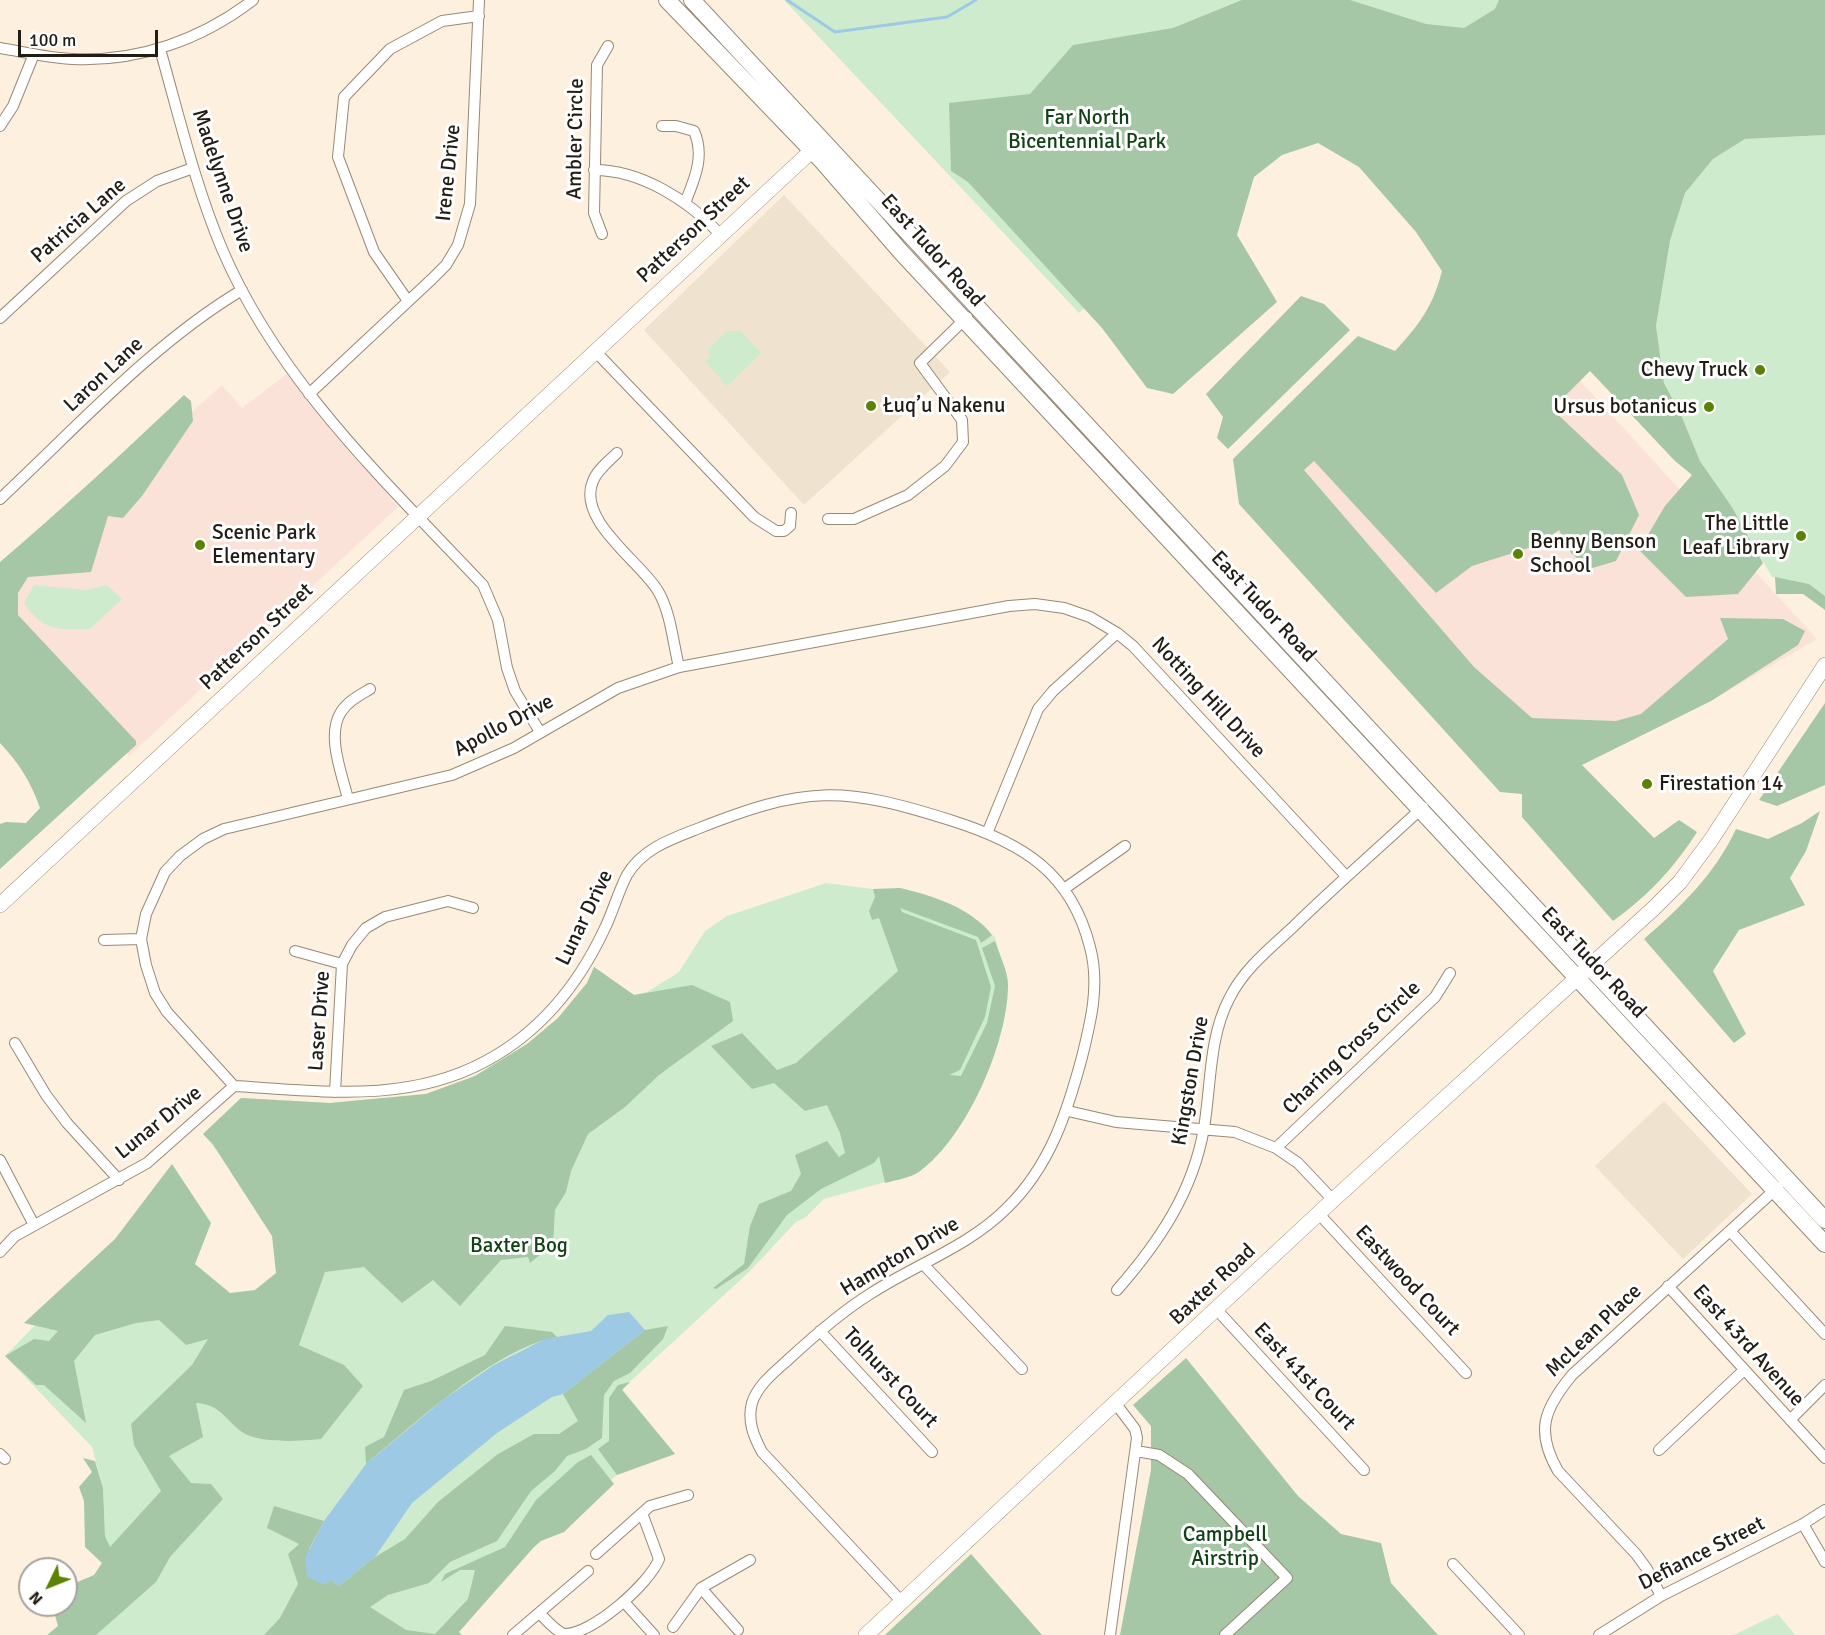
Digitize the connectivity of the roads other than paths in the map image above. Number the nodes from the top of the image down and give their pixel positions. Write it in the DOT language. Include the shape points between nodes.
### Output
graph roads {
  1 [pos="253,0"];
  2 [pos="479,0"];
  3 [pos="667,0"];
  4 [pos="692,0"];
  5 [pos="479,16"];
  6 [pos="608,46"];
  7 [pos="0,48"];
  8 [pos="160,49"];
  9 [pos="34,54"];
  10 [pos="0,126"];
  11 [pos="662,126"];
  12 [pos="818,146"];
  13 [pos="194,168"];
  14 [pos="594,170"];
  15 [pos="685,203"];
  16 [pos="602,234"];
  17 [pos="720,234"];
  18 [pos="242,290"];
  19 [pos="408,301"];
  20 [pos="970,314"];
  21 [pos="0,318"];
  22 [pos="595,351"];
  23 [pos="309,394"];
  24 [pos="617,453"];
  25 [pos="0,498"];
  26 [pos="791,513"];
  27 [pos="418,517"];
  28 [pos="828,519"];
  29 [pos="1009,606"];
  30 [pos="1117,633"];
  31 [pos="1825,665"];
  32 [pos="679,667"];
  33 [pos="370,689"];
  34 [pos="540,732"];
  35 [pos="348,799"];
  36 [pos="1426,804"];
  37 [pos="988,831"];
  38 [pos="1125,846"];
  39 [pos="1346,876"];
  40 [pos="1064,890"];
  41 [pos="0,905"];
  42 [pos="472,908"];
  43 [pos="141,939"];
  44 [pos="104,940"];
  45 [pos="295,951"];
  46 [pos="342,964"];
  47 [pos="1590,967"];
  48 [pos="1450,973"];
  49 [pos="1577,979"];
  50 [pos="15,1043"];
  51 [pos="234,1086"];
  52 [pos="335,1092"];
  53 [pos="1068,1111"];
  54 [pos="1204,1128"];
  55 [pos="1276,1148"];
  56 [pos="0,1160"];
  57 [pos="118,1180"];
  58 [pos="1781,1185"];
  59 [pos="1333,1200"];
  60 [pos="1319,1215"];
  61 [pos="1825,1220"];
  62 [pos="34,1225"];
  63 [pos="1730,1231"];
  64 [pos="1825,1244"];
  65 [pos="0,1252"];
  66 [pos="923,1264"];
  67 [pos="1668,1286"];
  68 [pos="1117,1290"];
  69 [pos="1217,1310"];
  70 [pos="820,1331"];
  71 [pos="1825,1334"];
  72 [pos="1022,1369"];
  73 [pos="1743,1371"];
  74 [pos="1466,1373"];
  75 [pos="1825,1385"];
  76 [pos="1116,1404"];
  77 [pos="1790,1420"];
  78 [pos="1659,1450"];
  79 [pos="1136,1451"];
  80 [pos="932,1452"];
  81 [pos="1825,1458"];
  82 [pos="1364,1470"];
  83 [pos="688,1495"];
  84 [pos="1825,1510"];
  85 [pos="642,1513"];
  86 [pos="1803,1524"];
  87 [pos="596,1554"];
  88 [pos="750,1560"];
  89 [pos="1825,1562"];
  90 [pos="1453,1564"];
  91 [pos="588,1571"];
  92 [pos="701,1588"];
  93 [pos="1661,1596"];
  94 [pos="902,1602"];
  95 [pos="625,1603"];
  96 [pos="539,1613"];
  97 [pos="673,1627"];
  98 [pos="736,1631"];
  99 [pos="513,1635"];
  100 [pos="654,1635"];
  101 [pos="867,1635"];
  102 [pos="1110,1635"];
  103 [pos="1225,1635"];
  104 [pos="1519,1635"];
  105 [pos="1599,1635"];
  1 -- 8 [label="street" via="202,33"];
  2 -- 5 [label="street, Irene Drive"];
  3 -- 12 [label="main road, East Tudor Road"];
  4 -- 12 [label="main road, East Tudor Road"];
  5 -- 19 [label="street, Irene Drive" via="472,182 466,225 446,265"];
  5 -- 19 [label="street" via="442,21 390,49 344,96 338,157 374,252"];
  6 -- 14 [label="street, Ambler Circle" via="597,65"];
  7 -- 9 [label="street"];
  8 -- 9 [label="street" via="101,59"];
  8 -- 13 [label="street, Madelynne Drive"];
  9 -- 10 [label="street" via="13,106"];
  11 -- 15 [label="street" via="694,131 700,145 696,174"];
  12 -- 17 [label="street, Patterson Street"];
  12 -- 20 [label="main road, East Tudor Road"];
  13 -- 18 [label="street, Madelynne Drive" via="223,250"];
  13 -- 21 [label="street, Patricia Lane" via="157,181 126,201"];
  14 -- 15 [label="street" via="630,174"];
  14 -- 16 [label="street, Ambler Circle" via="594,213"];
  15 -- 17 [label="street"];
  17 -- 22 [label="street, Patterson Street"];
  18 -- 23 [label="street, Madelynne Drive"];
  18 -- 25 [label="street, Laron Lane" via="174,336"];
  19 -- 23 [label="street, Irene Drive"];
  20 -- 28 [label="street" via="920,363 962,420 963,442 945,466 908,495 854,519"];
  20 -- 36 [label="main road, East Tudor Road"];
  22 -- 26 [label="street" via="754,517 765,526 784,531 790,526"];
  22 -- 27 [label="street, Patterson Street"];
  23 -- 27 [label="street, Madelynne Drive"];
  24 -- 32 [label="street" via="593,479 590,491 596,516 660,594"];
  27 -- 34 [label="street, Madelynne Drive" via="483,585 492,600 515,691"];
  27 -- 41 [label="street, Patterson Street"];
  29 -- 30 [label="street, Notting Hill Drive" via="1064,608 1090,616"];
  29 -- 32 [label="street, Apollo Drive"];
  30 -- 37 [label="street" via="1038,709"];
  30 -- 39 [label="street, Notting Hill Drive"];
  31 -- 47 [label="street, Baxter Road" via="1692,866 1654,908"];
  32 -- 34 [label="street, Apollo Drive" via="618,687"];
  33 -- 35 [label="street" via="351,700 336,723 336,743"];
  34 -- 35 [label="street, Apollo Drive" via="484,763 452,775"];
  35 -- 43 [label="street, Apollo Drive" via="224,828 203,839 165,872 146,914"];
  36 -- 39 [label="street, Kingston Drive"];
  36 -- 47 [label="main road, East Tudor Road"];
  36 -- 49 [label="main road, East Tudor Road"];
  37 -- 40 [label="street, Lunar Drive" via="1020,847"];
  37 -- 52 [label="street, Lunar Drive" via="886,800 831,793 784,798 756,806 663,842 629,872 595,950 578,978 559,1002 512,1046 482,1063 413,1088"];
  38 -- 40 [label="street"];
  39 -- 54 [label="street, Kingston Drive" via="1242,977 1229,997 1219,1020"];
  40 -- 53 [label="street, Hampton Drive" via="1090,948 1095,988"];
  42 -- 46 [label="street, Laser Drive" via="448,901 385,917 366,928"];
  43 -- 44 [label="street"];
  43 -- 51 [label="street, Apollo Drive" via="155,993 167,1012"];
  45 -- 46 [label="street"];
  46 -- 52 [label="street, Laser Drive"];
  47 -- 49 [label="street, Baxter Road"];
  47 -- 58 [label="main road, East Tudor Road"];
  48 -- 55 [label="street, Charing Cross Circle" via="1435,998"];
  49 -- 58 [label="main road, East Tudor Road"];
  49 -- 59 [label="street, Baxter Road"];
  50 -- 57 [label="street" via="67,1123"];
  51 -- 52 [label="street, Lunar Drive"];
  51 -- 57 [label="street, Lunar Drive" via="147,1164"];
  53 -- 54 [label="street" via="1116,1122"];
  53 -- 66 [label="street, Hampton Drive" via="1033,1178 1011,1204 964,1243"];
  54 -- 55 [label="street" via="1235,1132"];
  54 -- 68 [label="street, Kingston Drive" via="1197,1162 1181,1200 1144,1259"];
  55 -- 59 [label="street" via="1298,1163"];
  56 -- 62 [label="street"];
  57 -- 62 [label="street, Lunar Drive"];
  58 -- 61 [label="main road, East Tudor Road"];
  58 -- 63 [label="street, McLean Place"];
  58 -- 64 [label="main road, East Tudor Road"];
  59 -- 60 [label="street, Baxter Road"];
  60 -- 69 [label="street, Baxter Road"];
  60 -- 74 [label="street, Eastwood Court"];
  62 -- 65 [label="street, Lunar Drive" via="15,1236"];
  63 -- 67 [label="street, McLean Place"];
  63 -- 71 [label="street"];
  66 -- 70 [label="street, Hampton Drive" via="870,1293"];
  66 -- 72 [label="street"];
  67 -- 73 [label="street, East 43rd Avenue"];
  67 -- 93 [label="street, McLean Place" via="1553,1397 1545,1418 1544,1438 1558,1471 1636,1554"];
  69 -- 76 [label="street, Baxter Road"];
  69 -- 82 [label="street, East 41st Court"];
  70 -- 80 [label="street, Tolhurst Court"];
  70 -- 94 [label="street, Hampton Drive" via="755,1396 750,1421 755,1438 762,1452"];
  73 -- 77 [label="street, East 43rd Avenue"];
  73 -- 78 [label="street"];
  75 -- 77 [label="street"];
  76 -- 79 [label="street" via="1135,1429"];
  76 -- 94 [label="street, Baxter Road"];
  77 -- 81 [label="street, East 43rd Avenue"];
  79 -- 102 [label="street"];
  79 -- 103 [label="street" via="1159,1455 1182,1469 1287,1578"];
  83 -- 85 [label="street" via="650,1506"];
  84 -- 86 [label="street, Defiance Street"];
  85 -- 87 [label="street"];
  85 -- 95 [label="street" via="659,1559 646,1582"];
  86 -- 89 [label="street"];
  86 -- 93 [label="street, Defiance Street"];
  88 -- 92 [label="street"];
  90 -- 104 [label="street"];
  91 -- 96 [label="street"];
  92 -- 97 [label="street"];
  92 -- 98 [label="street"];
  93 -- 105 [label="street, Defiance Street"];
  94 -- 101 [label="street, Baxter Road"];
  95 -- 96 [label="street" via="575,1635 563,1634"];
  95 -- 100 [label="street"];
  96 -- 99 [label="street"];
}
